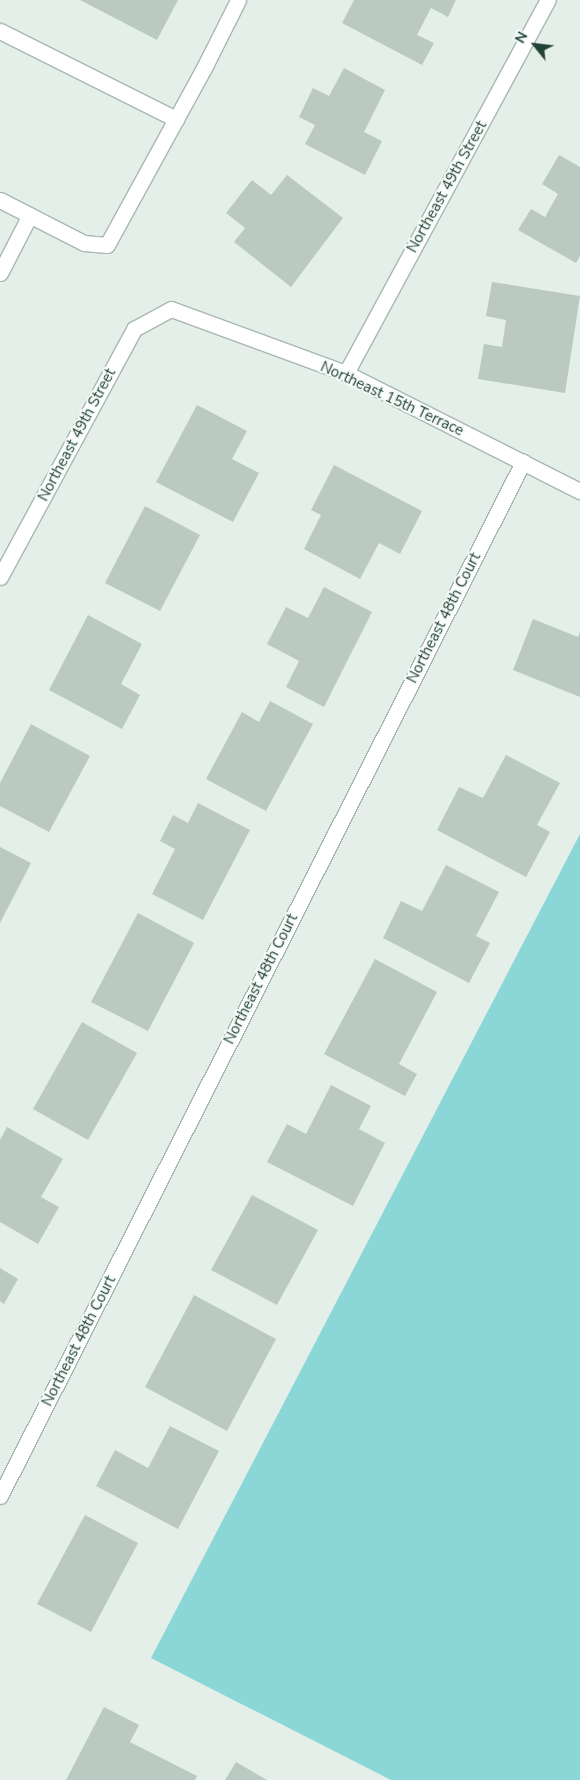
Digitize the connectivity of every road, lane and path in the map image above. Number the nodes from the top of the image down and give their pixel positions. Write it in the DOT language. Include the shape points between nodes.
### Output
graph roads {
  1 [pos="238,0"];
  2 [pos="548,0"];
  3 [pos="0,31"];
  4 [pos="176,119"];
  5 [pos="0,200"];
  6 [pos="30,215"];
  7 [pos="0,272"];
  8 [pos="171,309"];
  9 [pos="346,373"];
  10 [pos="523,462"];
  11 [pos="580,491"];
  12 [pos="0,578"];
  13 [pos="0,1496"];
  1 -- 4 [label="street"];
  2 -- 9 [label="street, Northeast 49th Street"];
  3 -- 4 [label="street"];
  4 -- 6 [label="street" via="107,245 84,243"];
  5 -- 6 [label="street"];
  6 -- 7 [label="street"];
  8 -- 9 [label="street, Northeast 15th Terrace"];
  8 -- 12 [label="street, Northeast 49th Street" via="134,329"];
  9 -- 10 [label="street, Northeast 15th Terrace"];
  10 -- 11 [label="street, Northeast 15th Terrace"];
  10 -- 13 [label="street, Northeast 48th Court"];
}
